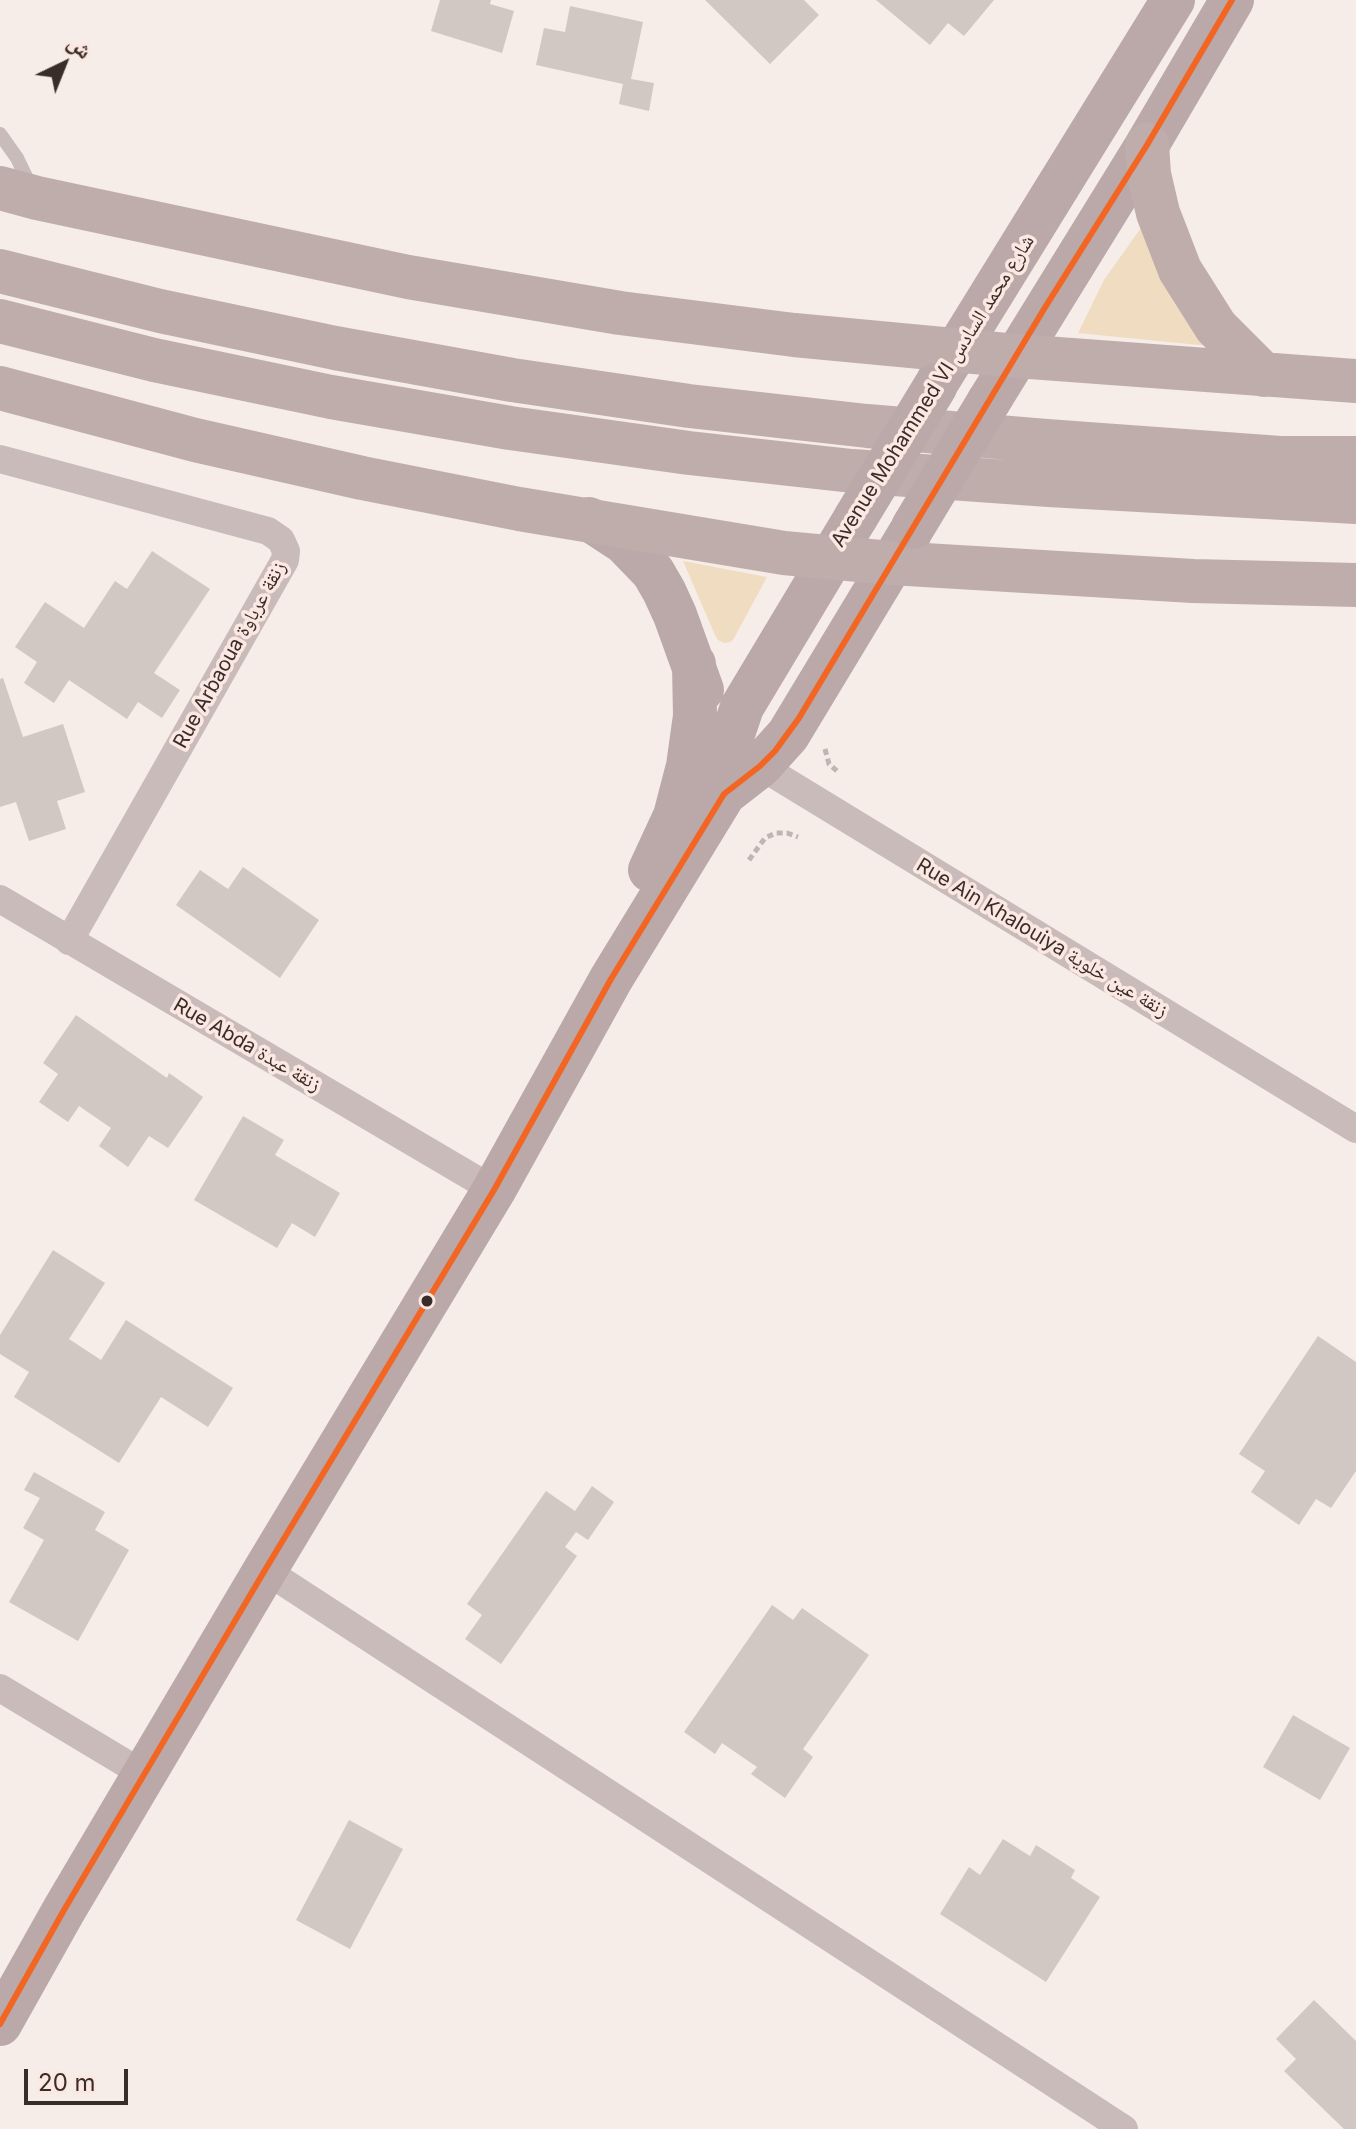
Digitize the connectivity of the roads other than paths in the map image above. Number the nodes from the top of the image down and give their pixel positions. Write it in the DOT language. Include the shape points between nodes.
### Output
graph roads {
  1 [pos="1173,0"];
  2 [pos="1232,0"];
  3 [pos="0,134"];
  4 [pos="1147,145"];
  5 [pos="18,193"];
  6 [pos="0,271"];
  7 [pos="0,321"];
  8 [pos="1017,356"];
  9 [pos="946,367"];
  10 [pos="1264,375"];
  11 [pos="1356,381"];
  12 [pos="0,388"];
  13 [pos="1356,458"];
  14 [pos="0,459"];
  15 [pos="1356,502"];
  16 [pos="589,519"];
  17 [pos="902,545"];
  18 [pos="831,557"];
  19 [pos="1356,585"];
  20 [pos="694,664"];
  21 [pos="745,756"];
  22 [pos="0,899"];
  23 [pos="69,941"];
  24 [pos="611,979"];
  25 [pos="1356,1129"];
  26 [pos="494,1190"];
  27 [pos="265,1570"];
  28 [pos="0,1688"];
  29 [pos="145,1775"];
  30 [pos="0,2024"];
  31 [pos="1124,2129"];
  1 -- 9 [label="main road, Avenue Mohammed VI شارع محمد السادس"];
  2 -- 4 [label="main road"];
  3 -- 5 [label="lane" via="17,158"];
  4 -- 8 [label="main road"];
  4 -- 10 [label="highway" via="1158,213 1180,270 1216,327"];
  5 -- 9 [label="highway" via="408,277 620,313 794,335"];
  6 -- 13 [label="highway" via="335,348 689,406 1046,441 1280,458"];
  7 -- 15 [label="highway" via="331,397 689,453 852,471"];
  8 -- 9 [label="highway"];
  8 -- 10 [label="highway"];
  8 -- 17 [label="main road, bridge"];
  9 -- 18 [label="main road, Avenue Mohammed VI شارع محمد السادس, bridge"];
  10 -- 11 [label="highway"];
  12 -- 16 [label="highway" via="362,478"];
  14 -- 23 [label="street, Rue Arbaoua زنقة عرباوة" via="268,531 286,551"];
  16 -- 18 [label="highway"];
  16 -- 20 [label="main road" via="624,542 653,572"];
  17 -- 18 [label="highway"];
  17 -- 19 [label="highway" via="1193,581"];
  17 -- 21 [label="main road" via="775,751"];
  18 -- 21 [label="main road, Avenue Mohammed VI شارع محمد السادس" via="742,707"];
  20 -- 21 [label="main road" via="714,723"];
  20 -- 24 [label="main road" via="695,716 675,816 618,934"];
  21 -- 24 [label="main road, Avenue Mohammed VI شارع محمد السادس" via="725,769 724,794"];
  21 -- 25 [label="street, Rue Ain Khalouiya زنقة عين خلوية"];
  22 -- 23 [label="street, Rue Abda زنقة عبدة"];
  23 -- 26 [label="street, Rue Abda زنقة عبدة"];
  24 -- 26 [label="main road, Avenue Mohammed VI شارع محمد السادس"];
  26 -- 27 [label="main road, Avenue Mohammed VI شارع محمد السادس"];
  27 -- 29 [label="main road, Avenue Mohammed VI شارع محمد السادس"];
  27 -- 31 [label="street"];
  28 -- 29 [label="street"];
  29 -- 30 [label="main road, Avenue Mohammed VI شارع محمد السادس"];
}
